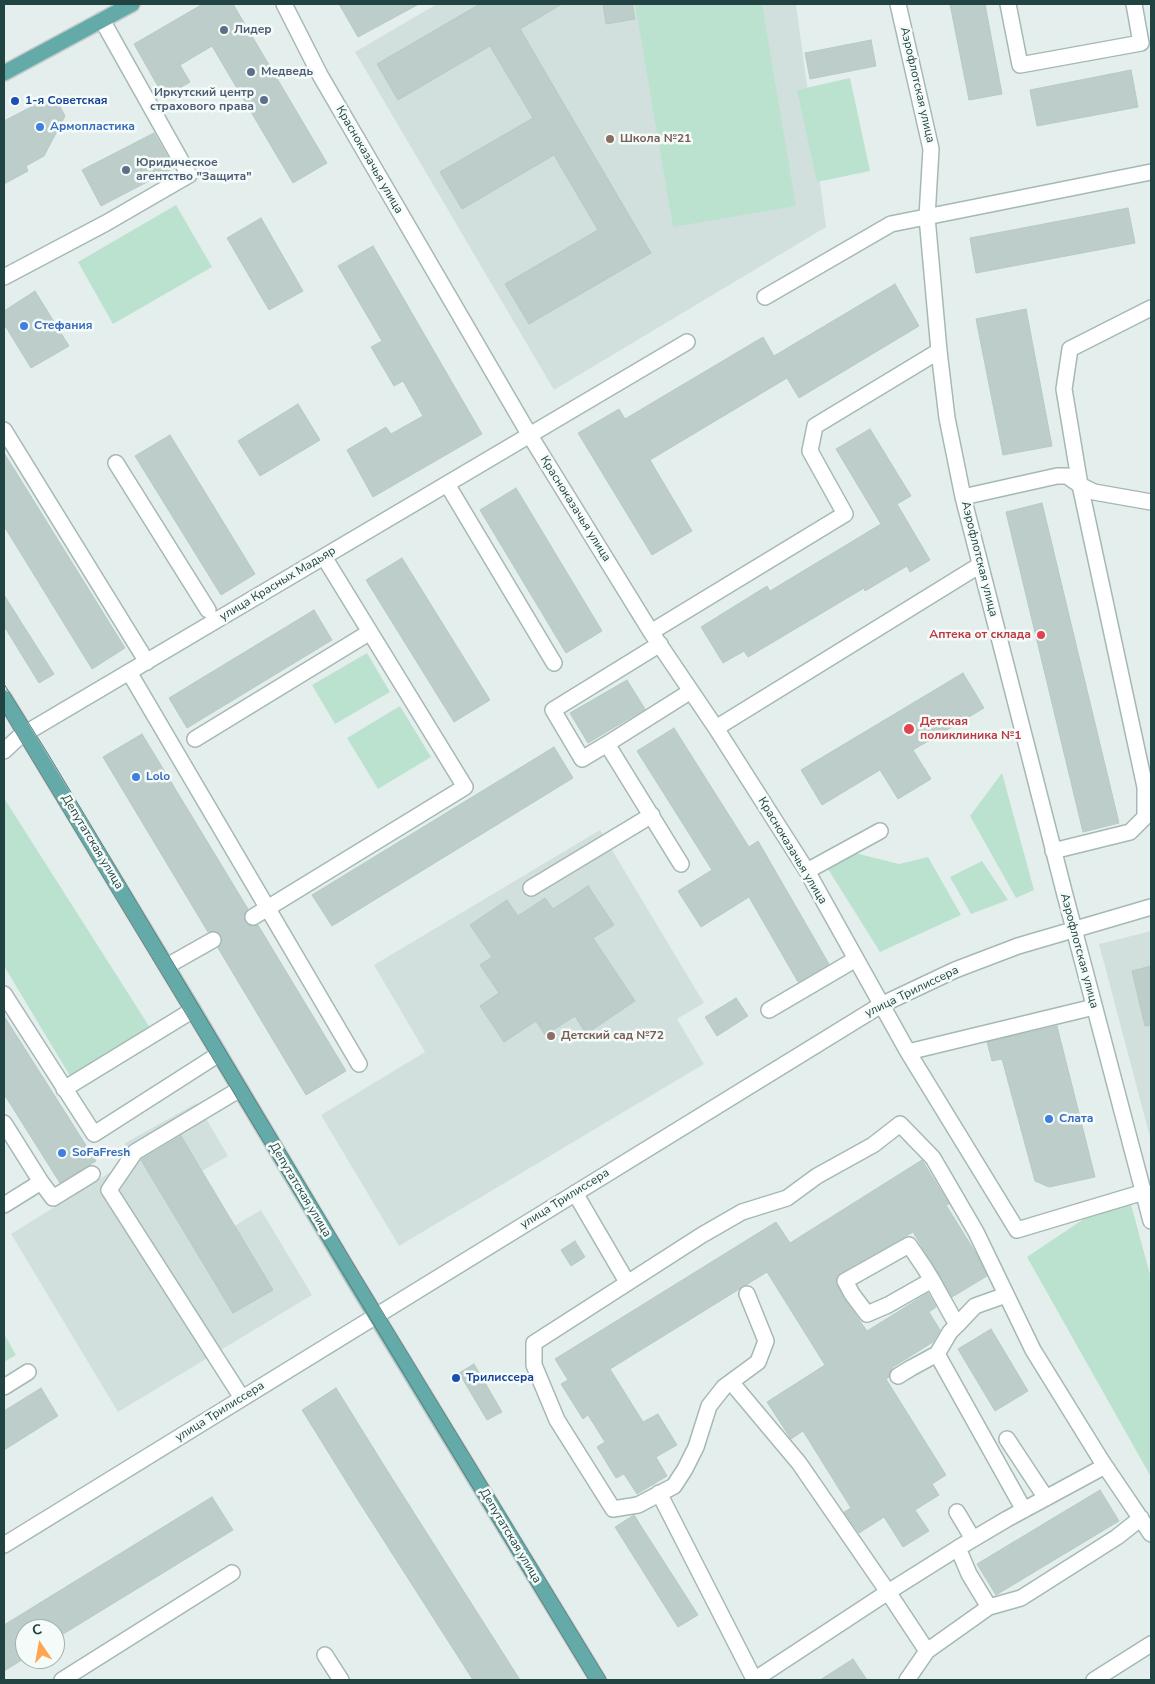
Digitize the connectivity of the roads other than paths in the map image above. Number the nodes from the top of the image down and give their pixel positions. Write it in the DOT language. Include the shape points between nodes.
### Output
graph roads {
  1 [pos="132,4"];
  2 [pos="284,4"];
  3 [pos="898,4"];
  4 [pos="1008,4"];
  5 [pos="1134,4"];
  6 [pos="102,20"];
  7 [pos="4,73"];
  8 [pos="1151,172"];
  9 [pos="927,217"];
  10 [pos="4,277"];
  11 [pos="765,297"];
  12 [pos="1151,308"];
  13 [pos="687,342"];
  14 [pos="939,351"];
  15 [pos="4,430"];
  16 [pos="529,434"];
  17 [pos="116,463"];
  18 [pos="446,484"];
  19 [pos="1080,485"];
  20 [pos="963,497"];
  21 [pos="1151,502"];
  22 [pos="324,557"];
  23 [pos="980,565"];
  24 [pos="208,610"];
  25 [pos="370,632"];
  26 [pos="656,638"];
  27 [pos="147,662"];
  28 [pos="554,663"];
  29 [pos="130,672"];
  30 [pos="691,691"];
  31 [pos="4,698"];
  32 [pos="716,728"];
  33 [pos="26,734"];
  34 [pos="195,739"];
  35 [pos="607,744"];
  36 [pos="4,751"];
  37 [pos="652,815"];
  38 [pos="880,831"];
  39 [pos="1053,851"];
  40 [pos="681,864"];
  41 [pos="807,871"];
  42 [pos="531,888"];
  43 [pos="1151,907"];
  44 [pos="267,908"];
  45 [pos="253,917"];
  46 [pos="1074,929"];
  47 [pos="213,940"];
  48 [pos="856,959"];
  49 [pos="166,966"];
  50 [pos="4,994"];
  51 [pos="882,1005"];
  52 [pos="1094,1006"];
  53 [pos="193,1010"];
  54 [pos="768,1010"];
  55 [pos="908,1052"];
  56 [pos="219,1054"];
  57 [pos="359,1064"];
  58 [pos="64,1089"];
  59 [pos="240,1089"];
  60 [pos="4,1123"];
  61 [pos="92,1174"];
  62 [pos="41,1182"];
  63 [pos="575,1193"];
  64 [pos="1148,1193"];
  65 [pos="4,1205"];
  66 [pos="1151,1221"];
  67 [pos="932,1280"];
  68 [pos="627,1282"];
  69 [pos="747,1294"];
  70 [pos="1006,1295"];
  71 [pos="376,1316"];
  72 [pos="957,1326"];
  73 [pos="937,1354"];
  74 [pos="28,1372"];
  75 [pos="898,1376"];
  76 [pos="731,1382"];
  77 [pos="4,1387"];
  78 [pos="242,1398"];
  79 [pos="1007,1439"];
  80 [pos="1105,1466"];
  81 [pos="659,1493"];
  82 [pos="1046,1498"];
  83 [pos="1024,1510"];
  84 [pos="957,1512"];
  85 [pos="1141,1518"];
  86 [pos="1151,1534"];
  87 [pos="974,1539"];
  88 [pos="4,1545"];
  89 [pos="958,1548"];
  90 [pos="232,1573"];
  91 [pos="888,1592"];
  92 [pos="989,1607"];
  93 [pos="1151,1644"];
  94 [pos="927,1651"];
  95 [pos="325,1655"];
  96 [pos="62,1680"];
  97 [pos="341,1680"];
  98 [pos="598,1680"];
  99 [pos="754,1680"];
  100 [pos="907,1680"];
  101 [pos="1094,1680"];
  1 -- 6 [label="main road"];
  2 -- 16 [label="street, Красноказачья улица" via="320,75"];
  3 -- 9 [label="street, Аэрофлотская улица" via="931,149"];
  4 -- 5 [label="street" via="1020,65 1141,43"];
  6 -- 7 [label="main road"];
  6 -- 10 [label="street" via="189,175"];
  8 -- 9 [label="street"];
  9 -- 11 [label="street" via="891,224"];
  9 -- 14 [label="street, Аэрофлотская улица"];
  12 -- 19 [label="street" via="1070,349 1064,388"];
  13 -- 16 [label="street, улица Красных Мадьяр"];
  14 -- 20 [label="street, Аэрофлотская улица"];
  14 -- 26 [label="street" via="815,426 810,451 845,514"];
  15 -- 27 [label="street"];
  16 -- 18 [label="street, улица Красных Мадьяр"];
  16 -- 26 [label="street, Красноказачья улица"];
  17 -- 24 [label="street"];
  18 -- 22 [label="street, улица Красных Мадьяр"];
  18 -- 28 [label="street"];
  19 -- 20 [label="street" via="1067,476 1057,476"];
  19 -- 21 [label="street" via="1094,492"];
  19 -- 39 [label="street" via="1146,787 1145,817 1130,832"];
  20 -- 23 [label="street, Аэрофлотская улица"];
  22 -- 25 [label="street"];
  22 -- 27 [label="street, улица Красных Мадьяр"];
  23 -- 32 [label="street"];
  23 -- 39 [label="street, Аэрофлотская улица"];
  25 -- 34 [label="street"];
  25 -- 44 [label="street" via="465,787"];
  26 -- 30 [label="street, Красноказачья улица"];
  26 -- 35 [label="street" via="553,710 582,759"];
  27 -- 29 [label="street, улица Красных Мадьяр"];
  29 -- 33 [label="street, улица Красных Мадьяр"];
  29 -- 44 [label="street"];
  30 -- 32 [label="street, Красноказачья улица"];
  30 -- 35 [label="street"];
  31 -- 33 [label="main road, Депутатская улица"];
  32 -- 41 [label="street, Красноказачья улица"];
  33 -- 36 [label="street, улица Красных Мадьяр"];
  33 -- 49 [label="main road, Депутатская улица"];
  35 -- 37 [label="street"];
  37 -- 40 [label="street"];
  37 -- 42 [label="street"];
  38 -- 41 [label="street"];
  39 -- 46 [label="street, Аэрофлотская улица"];
  41 -- 48 [label="street, Красноказачья улица"];
  43 -- 46 [label="street, улица Трилиссера"];
  44 -- 45 [label="street"];
  44 -- 57 [label="street"];
  46 -- 51 [label="street, улица Трилиссера" via="955,970"];
  46 -- 52 [label="street, Аэрофлотская улица"];
  47 -- 49 [label="street"];
  48 -- 51 [label="street, Красноказачья улица"];
  48 -- 54 [label="street"];
  49 -- 53 [label="main road, Депутатская улица"];
  50 -- 58 [label="street"];
  51 -- 55 [label="street, Красноказачья улица"];
  51 -- 63 [label="street, улица Трилиссера"];
  52 -- 55 [label="street"];
  52 -- 64 [label="street, Аэрофлотская улица"];
  53 -- 56 [label="main road, Депутатская улица"];
  53 -- 58 [label="street"];
  55 -- 64 [label="street, Красноказачья улица" via="1016,1230"];
  56 -- 58 [label="street" via="94,1134"];
  56 -- 59 [label="main road, Депутатская улица"];
  59 -- 71 [label="main road, Депутатская улица"];
  59 -- 78 [label="street" via="135,1152 109,1190"];
  60 -- 62 [label="street"];
  61 -- 62 [label="street" via="53,1198"];
  62 -- 65 [label="street"];
  63 -- 68 [label="street"];
  63 -- 71 [label="street, улица Трилиссера"];
  64 -- 66 [label="street, Аэрофлотская улица"];
  67 -- 67 [label="street" via="867,1314 845,1281 909,1245"];
  67 -- 72 [label="street"];
  68 -- 70 [label="street" via="742,1212 787,1198 900,1124 933,1158 976,1232"];
  68 -- 81 [label="street" via="534,1343 534,1365 558,1420 613,1509 638,1505"];
  69 -- 76 [label="street" via="766,1341 758,1362"];
  70 -- 72 [label="street" via="975,1306"];
  70 -- 80 [label="street" via="1033,1350"];
  71 -- 78 [label="street, улица Трилиссера"];
  71 -- 98 [label="main road, Депутатская улица"];
  72 -- 73 [label="street"];
  73 -- 75 [label="street"];
  73 -- 83 [label="street"];
  74 -- 77 [label="street"];
  76 -- 81 [label="street" via="709,1406 696,1447 674,1486"];
  76 -- 91 [label="street" via="799,1463"];
  78 -- 88 [label="street, улица Трилиссера"];
  79 -- 82 [label="street"];
  80 -- 82 [label="street"];
  80 -- 85 [label="street"];
  81 -- 99 [label="street"];
  82 -- 83 [label="street"];
  83 -- 87 [label="street"];
  84 -- 87 [label="street"];
  85 -- 86 [label="street"];
  85 -- 92 [label="street" via="1021,1598"];
  87 -- 89 [label="street"];
  89 -- 91 [label="street"];
  89 -- 92 [label="street"];
  90 -- 96 [label="street"];
  91 -- 94 [label="street"];
  91 -- 99 [label="street"];
  92 -- 94 [label="street"];
  93 -- 101 [label="street"];
  94 -- 100 [label="street"];
  95 -- 97 [label="street"];
}
